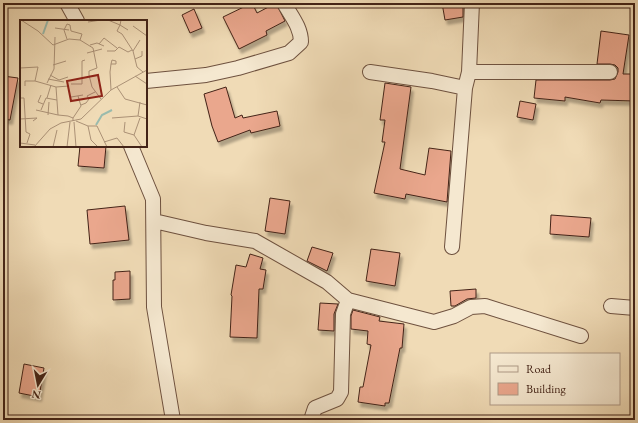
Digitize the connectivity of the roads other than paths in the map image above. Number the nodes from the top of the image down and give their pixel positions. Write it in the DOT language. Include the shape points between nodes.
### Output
graph roads {
  1 [pos="67,3"];
  2 [pos="284,3"];
  3 [pos="472,3"];
  4 [pos="76,20"];
  5 [pos="370,72"];
  6 [pos="469,72"];
  7 [pos="610,72"];
  8 [pos="147,82"];
  9 [pos="465,88"];
  10 [pos="131,147"];
  11 [pos="154,221"];
  12 [pos="452,247"];
  13 [pos="348,300"];
  14 [pos="611,306"];
  15 [pos="635,308"];
  16 [pos="581,336"];
  17 [pos="173,420"];
  18 [pos="311,420"];
  1 -- 4 [label="street"];
  2 -- 8 [label="street" via="301,34 300,42 289,53 206,75"];
  3 -- 6 [label="street"];
  5 -- 9 [label="street"];
  6 -- 7 [label="street"];
  6 -- 9 [label="street"];
  9 -- 12 [label="street"];
  10 -- 11 [label="street" via="153,199"];
  11 -- 13 [label="street" via="206,233 254,240 327,282"];
  11 -- 17 [label="street" via="154,307"];
  13 -- 16 [label="street" via="434,322 471,308 485,306"];
  13 -- 18 [label="street" via="343,314 341,392 337,399 316,408"];
  14 -- 15 [label="street"];
}
